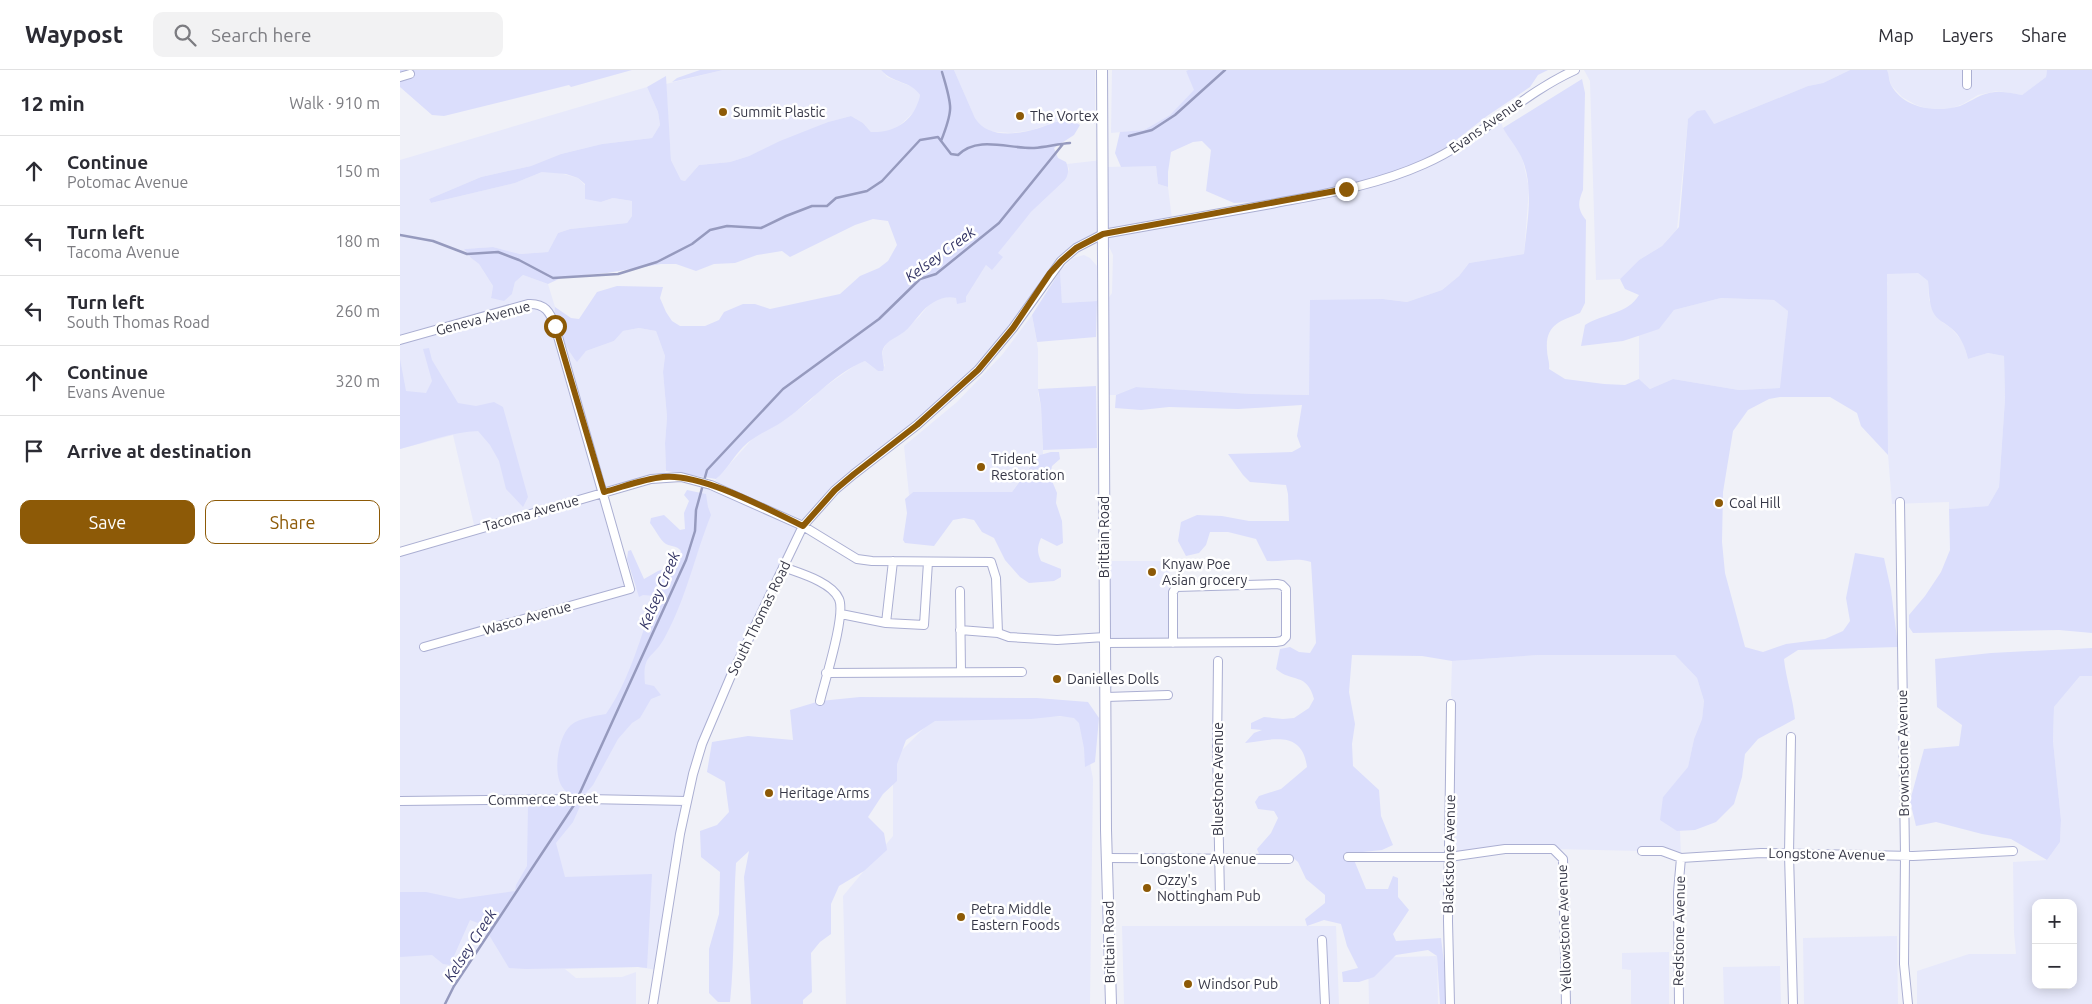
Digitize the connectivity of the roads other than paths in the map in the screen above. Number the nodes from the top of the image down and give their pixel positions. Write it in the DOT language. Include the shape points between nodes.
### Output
graph roads {
  1 [pos="1102,70"];
  2 [pos="1575,70"];
  3 [pos="1967,70"];
  4 [pos="410,74"];
  5 [pos="400,77"];
  6 [pos="1967,85"];
  7 [pos="1103,234"];
  8 [pos="1020,318"];
  9 [pos="400,340"];
  10 [pos="604,492"];
  11 [pos="1900,502"];
  12 [pos="803,526"];
  13 [pos="400,552"];
  14 [pos="893,561"];
  15 [pos="928,562"];
  16 [pos="783,567"];
  17 [pos="960,591"];
  18 [pos="841,614"];
  19 [pos="886,623"];
  20 [pos="960,630"];
  21 [pos="998,633"];
  22 [pos="1105,640"];
  23 [pos="1173,643"];
  24 [pos="424,646"];
  25 [pos="1218,661"];
  26 [pos="961,672"];
  27 [pos="1022,672"];
  28 [pos="826,673"];
  29 [pos="1168,695"];
  30 [pos="1106,697"];
  31 [pos="820,701"];
  32 [pos="1451,704"];
  33 [pos="1791,738"];
  34 [pos="400,801"];
  35 [pos="687,802"];
  36 [pos="1642,851"];
  37 [pos="2013,852"];
  38 [pos="1789,854"];
  39 [pos="1905,855"];
  40 [pos="1348,857"];
  41 [pos="1449,857"];
  42 [pos="1108,858"];
  43 [pos="1219,858"];
  44 [pos="1681,858"];
  45 [pos="1289,859"];
  46 [pos="1220,896"];
  47 [pos="1322,940"];
  48 [pos="652,1004"];
  49 [pos="1111,1004"];
  50 [pos="1325,1004"];
  51 [pos="1450,1004"];
  52 [pos="1566,1004"];
  53 [pos="1679,1004"];
  54 [pos="1793,1004"];
  55 [pos="1908,1004"];
  1 -- 7 [label="main road, Brittain Road"];
  2 -- 7 [label="street, Evans Avenue" via="1535,91 1454,149 1383,180 1342,191"];
  3 -- 6 [label="street"];
  4 -- 5 [label="street"];
  7 -- 8 [label="street, Evans Avenue" via="1076,248 1061,261"];
  7 -- 22 [label="main road, Brittain Road"];
  8 -- 12 [label="street, South Thomas Road" via="989,358 946,400 835,490"];
  9 -- 10 [label="street, Geneva Avenue" via="528,304 540,304 546,308 555,326"];
  10 -- 12 [label="street, Tacoma Avenue" via="663,477 681,477 711,486"];
  10 -- 13 [label="street, Tacoma Avenue"];
  10 -- 24 [label="street, Wasco Avenue" via="630,589"];
  11 -- 39 [label="street, Brownstone Avenue"];
  12 -- 14 [label="street, Tacoma Avenue" via="857,559"];
  12 -- 16 [label="street, South Thomas Road"];
  14 -- 15 [label="street, Tacoma Avenue"];
  14 -- 19 [label="street"];
  15 -- 19 [label="street" via="924,625"];
  15 -- 21 [label="street, Tacoma Avenue" via="991,562 996,578"];
  16 -- 18 [label="street" via="824,583 839,598"];
  16 -- 35 [label="street, South Thomas Road" via="714,714"];
  17 -- 20 [label="street"];
  18 -- 19 [label="street"];
  18 -- 28 [label="street"];
  20 -- 21 [label="street"];
  20 -- 26 [label="street"];
  21 -- 22 [label="street" via="1009,637"];
  22 -- 23 [label="street"];
  22 -- 30 [label="main road, Brittain Road"];
  23 -- 23 [label="street" via="1282,641 1286,636 1286,589 1277,584 1176,587 1172,592"];
  25 -- 43 [label="street, Bluestone Avenue"];
  26 -- 27 [label="street"];
  26 -- 28 [label="street"];
  28 -- 31 [label="street"];
  29 -- 30 [label="street"];
  30 -- 42 [label="main road, Brittain Road"];
  32 -- 41 [label="street, Blackstone Avenue"];
  33 -- 38 [label="street"];
  34 -- 35 [label="street, Commerce Street" via="586,798"];
  35 -- 48 [label="street, South Thomas Road"];
  36 -- 44 [label="street, Longstone Avenue" via="1662,851"];
  37 -- 39 [label="street, Longstone Avenue"];
  38 -- 39 [label="street, Longstone Avenue"];
  38 -- 44 [label="street, Longstone Avenue"];
  38 -- 54 [label="street"];
  39 -- 55 [label="street, Brownstone Avenue" via="1904,964"];
  40 -- 41 [label="street"];
  41 -- 51 [label="street, Blackstone Avenue"];
  41 -- 52 [label="street, Yellowstone Avenue" via="1525,848 1553,849 1559,853 1563,859"];
  42 -- 43 [label="street, Longstone Avenue"];
  42 -- 49 [label="main road, Brittain Road"];
  43 -- 45 [label="street, Longstone Avenue"];
  43 -- 46 [label="street, Bluestone Avenue"];
  44 -- 53 [label="street, Redstone Avenue" via="1678,892"];
  47 -- 50 [label="street"];
}
